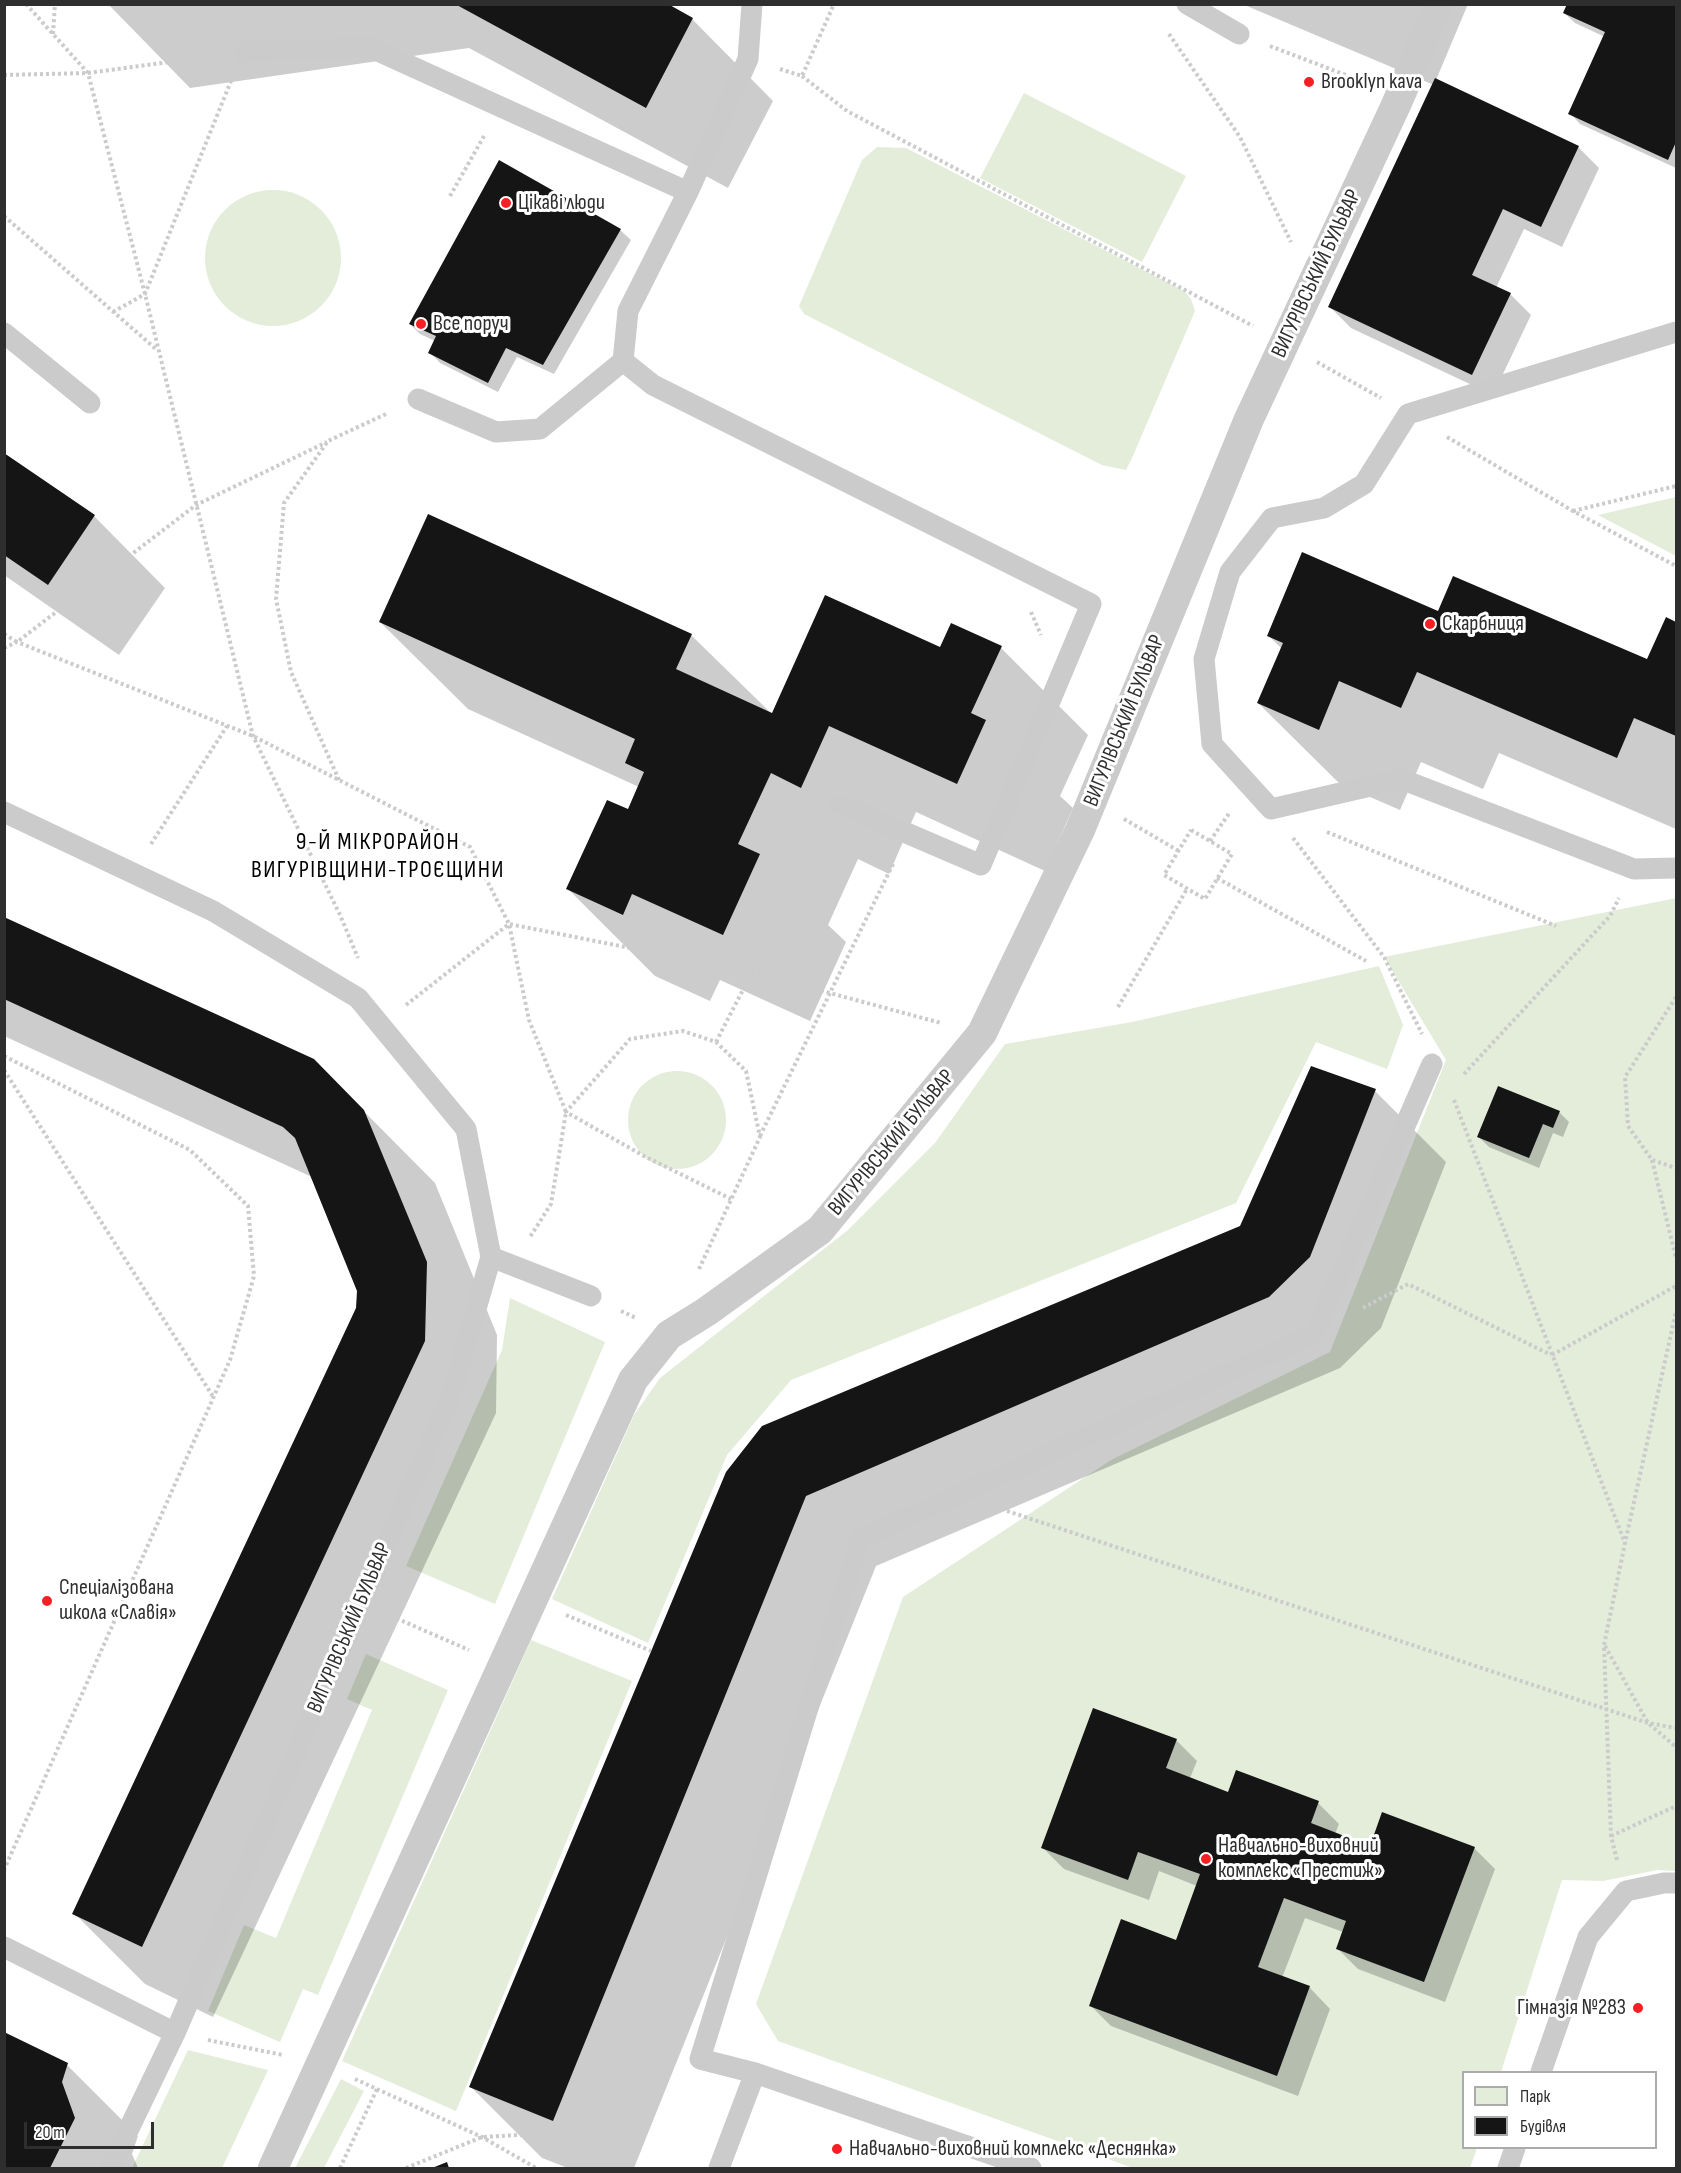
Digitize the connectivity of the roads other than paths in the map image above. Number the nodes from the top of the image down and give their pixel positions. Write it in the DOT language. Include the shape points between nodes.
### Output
graph roads {
  1 [pos="752,4"];
  2 [pos="1187,4"];
  3 [pos="1439,4"];
  4 [pos="1239,34"];
  5 [pos="243,52"];
  6 [pos="688,192"];
  7 [pos="1677,332"];
  8 [pos="4,333"];
  9 [pos="623,361"];
  10 [pos="418,399"];
  11 [pos="90,403"];
  12 [pos="839,804"];
  13 [pos="4,812"];
  14 [pos="1677,868"];
  15 [pos="1432,1064"];
  16 [pos="491,1257"];
  17 [pos="591,1296"];
  18 [pos="1677,1883"];
  19 [pos="4,1947"];
  20 [pos="175,2033"];
  21 [pos="1542,2071"];
  22 [pos="755,2073"];
  23 [pos="1515,2149"];
  24 [pos="110,2169"];
  25 [pos="273,2169"];
  26 [pos="718,2169"];
  27 [pos="1031,2169"];
  28 [pos="1508,2169"];
  1 -- 6 [label="lane" via="748,59"];
  2 -- 4 [label="lane"];
  3 -- 25 [label="street, ВИГУРІВСЬКИЙ БУЛЬВАР" via="1249,419 1080,830 982,1034 820,1230 669,1335 633,1380"];
  5 -- 6 [label="lane" via="369,46"];
  6 -- 9 [label="lane" via="628,311"];
  7 -- 14 [label="lane" via="1408,414 1364,484 1324,508 1272,518 1230,572 1204,659 1212,744 1271,809 1401,779 1634,869"];
  8 -- 11 [label="lane"];
  9 -- 10 [label="lane" via="540,429 496,432"];
  9 -- 12 [label="lane" via="653,385 1091,604 981,865"];
  13 -- 16 [label="lane" via="213,911 358,998 466,1129"];
  15 -- 22 [label="lane" via="1314,1334 860,1539 700,2059"];
  16 -- 17 [label="lane"];
  16 -- 20 [label="lane, ВИГУРІВСЬКИЙ БУЛЬВАР" via="451,1395"];
  18 -- 21 [label="lane" via="1626,1891 1588,1937"];
  19 -- 20 [label="lane"];
  20 -- 24 [label="lane, ВИГУРІВСЬКИЙ БУЛЬВАР"];
  22 -- 26 [label="lane"];
  22 -- 27 [label="lane"];
  23 -- 28 [label="lane"];
}
